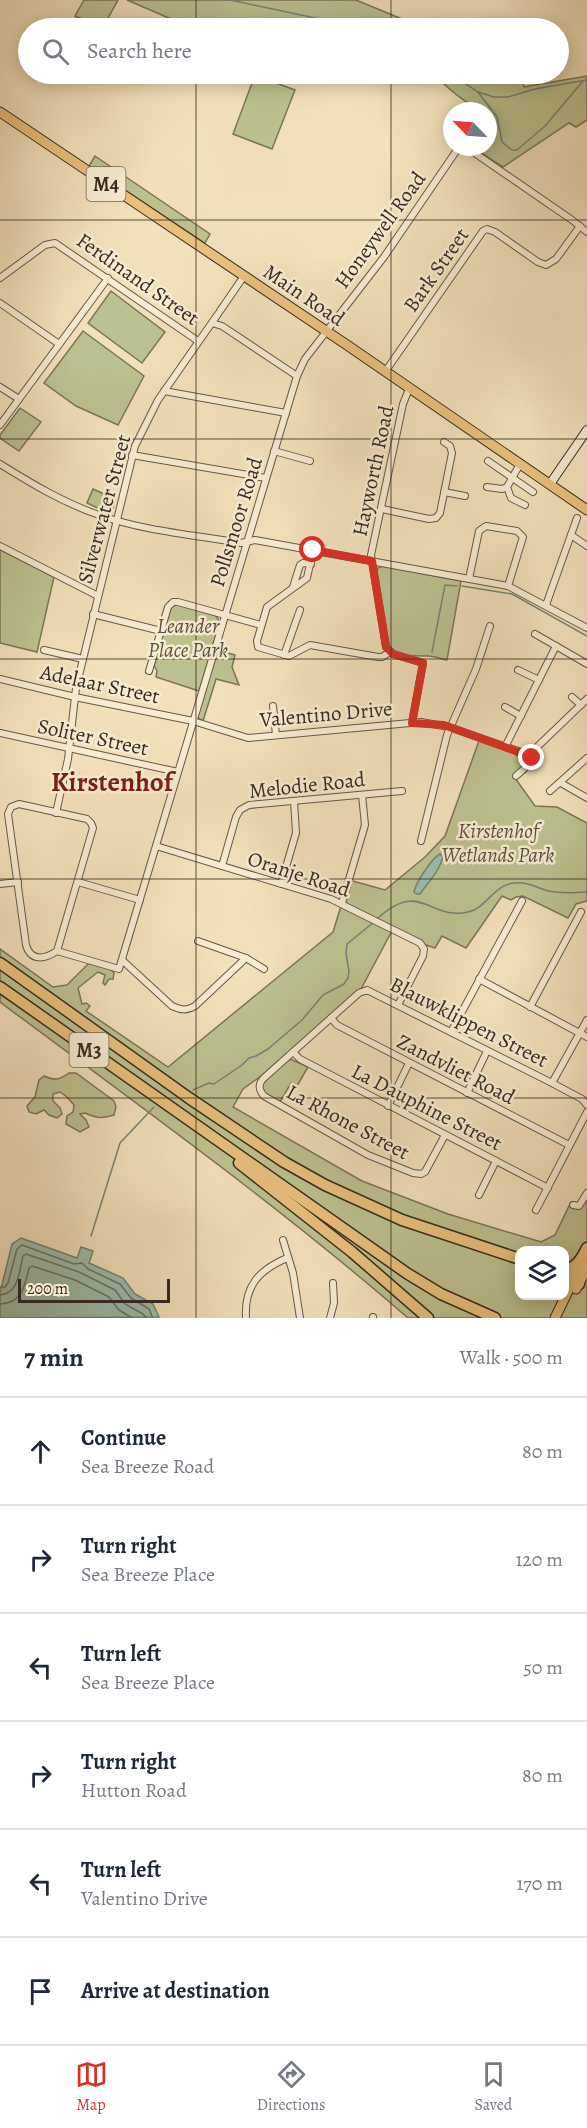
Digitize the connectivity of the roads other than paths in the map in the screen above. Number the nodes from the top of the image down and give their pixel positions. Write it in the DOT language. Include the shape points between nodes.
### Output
graph roads {
  1 [pos="0,112"];
  2 [pos="0,117"];
  3 [pos="46,143"];
  4 [pos="453,156"];
  5 [pos="479,156"];
  6 [pos="580,226"];
  7 [pos="587,232"];
  8 [pos="244,276"];
  9 [pos="0,278"];
  10 [pos="108,278"];
  11 [pos="0,303"];
  12 [pos="212,323"];
  13 [pos="325,331"];
  14 [pos="198,340"];
  15 [pos="59,344"];
  16 [pos="385,372"];
  17 [pos="297,376"];
  18 [pos="0,387"];
  19 [pos="409,389"];
  20 [pos="164,391"];
  21 [pos="19,399"];
  22 [pos="286,413"];
  23 [pos="0,425"];
  24 [pos="587,430"];
  25 [pos="444,442"];
  26 [pos="274,451"];
  27 [pos="132,455"];
  28 [pos="310,462"];
  29 [pos="488,462"];
  30 [pos="0,464"];
  31 [pos="522,466"];
  32 [pos="266,478"];
  33 [pos="513,478"];
  34 [pos="550,484"];
  35 [pos="487,487"];
  36 [pos="507,487"];
  37 [pos="444,492"];
  38 [pos="533,492"];
  39 [pos="465,496"];
  40 [pos="525,505"];
  41 [pos="382,509"];
  42 [pos="587,510"];
  43 [pos="577,518"];
  44 [pos="116,521"];
  45 [pos="572,535"];
  46 [pos="247,542"];
  47 [pos="0,546"];
  48 [pos="587,546"];
  49 [pos="313,550"];
  50 [pos="372,561"];
  51 [pos="311,564"];
  52 [pos="469,579"];
  53 [pos="508,586"];
  54 [pos="293,588"];
  55 [pos="98,596"];
  56 [pos="546,605"];
  57 [pos="300,610"];
  58 [pos="93,614"];
  59 [pos="225,615"];
  60 [pos="261,625"];
  61 [pos="490,627"];
  62 [pos="587,628"];
  63 [pos="161,631"];
  64 [pos="535,634"];
  65 [pos="556,646"];
  66 [pos="44,650"];
  67 [pos="390,652"];
  68 [pos="284,655"];
  69 [pos="83,659"];
  70 [pos="587,664"];
  71 [pos="518,670"];
  72 [pos="149,671"];
  73 [pos="0,679"];
  74 [pos="539,680"];
  75 [pos="75,697"];
  76 [pos="572,697"];
  77 [pos="587,699"];
  78 [pos="581,705"];
  79 [pos="273,706"];
  80 [pos="506,707"];
  81 [pos="521,716"];
  82 [pos="194,721"];
  83 [pos="412,723"];
  84 [pos="449,727"];
  85 [pos="0,733"];
  86 [pos="276,735"];
  87 [pos="505,747"];
  88 [pos="70,749"];
  89 [pos="530,752"];
  90 [pos="587,758"];
  91 [pos="178,772"];
  92 [pos="516,776"];
  93 [pos="561,783"];
  94 [pos="402,791"];
  95 [pos="550,791"];
  96 [pos="362,795"];
  97 [pos="587,798"];
  98 [pos="294,801"];
  99 [pos="56,813"];
  100 [pos="421,841"];
  101 [pos="156,846"];
  102 [pos="222,866"];
  103 [pos="18,882"];
  104 [pos="78,882"];
  105 [pos="0,884"];
  106 [pos="281,884"];
  107 [pos="140,900"];
  108 [pos="522,901"];
  109 [pos="342,903"];
  110 [pos="581,912"];
  111 [pos="198,941"];
  112 [pos="57,951"];
  113 [pos="246,958"];
  114 [pos="122,960"];
  115 [pos="0,963"];
  116 [pos="264,969"];
  117 [pos="479,979"];
  118 [pos="0,987"];
  119 [pos="398,1005"];
  120 [pos="530,1006"];
  121 [pos="331,1018"];
  122 [pos="587,1020"];
  123 [pos="451,1032"];
  124 [pos="580,1033"];
  125 [pos="587,1037"];
  126 [pos="487,1051"];
  127 [pos="293,1052"];
  128 [pos="409,1063"];
  129 [pos="552,1083"];
  130 [pos="466,1093"];
  131 [pos="587,1105"];
  132 [pos="388,1106"];
  133 [pos="587,1112"];
  134 [pos="179,1114"];
  135 [pos="445,1135"];
  136 [pos="569,1146"];
  137 [pos="496,1161"];
  138 [pos="548,1188"];
  139 [pos="587,1193"];
  140 [pos="479,1195"];
  141 [pos="573,1205"];
  142 [pos="536,1210"];
  143 [pos="283,1240"];
  144 [pos="587,1250"];
  145 [pos="287,1258"];
  146 [pos="515,1258"];
  147 [pos="587,1268"];
  148 [pos="571,1277"];
  149 [pos="333,1283"];
  150 [pos="560,1316"];
  151 [pos="246,1318"];
  152 [pos="300,1318"];
  153 [pos="330,1318"];
  154 [pos="428,1318"];
  155 [pos="495,1318"];
  1 -- 3 [label="main road, Main Road / M4"];
  2 -- 3 [label="main road" via="34,140"];
  3 -- 8 [label="main road, Main Road / M4"];
  4 -- 13 [label="street, Honeywell Road" via="384,257"];
  5 -- 6 [label="street"];
  6 -- 7 [label="street"];
  6 -- 16 [label="street, Bark Street" via="556,259 546,265 495,232 483,231"];
  8 -- 12 [label="street, Silverwater Street"];
  8 -- 13 [label="main road, Main Road / M4"];
  9 -- 10 [label="street, Ferdinand Street" via="52,242"];
  10 -- 14 [label="street, Ferdinand Street"];
  10 -- 15 [label="street"];
  11 -- 15 [label="street"];
  12 -- 14 [label="street, Silverwater Street"];
  12 -- 17 [label="street"];
  13 -- 16 [label="main road, Main Road / M4"];
  13 -- 17 [label="street, Pollsmoor Road"];
  14 -- 20 [label="street, Silverwater Street"];
  15 -- 21 [label="street"];
  16 -- 19 [label="main road, Main Road / M4"];
  17 -- 22 [label="street, Pollsmoor Road"];
  18 -- 21 [label="street"];
  19 -- 31 [label="main road, Main Road / M4"];
  19 -- 41 [label="street, Hayworth Road"];
  20 -- 22 [label="street"];
  20 -- 27 [label="street, Silverwater Street"];
  21 -- 23 [label="street"];
  22 -- 26 [label="street, Pollsmoor Road"];
  24 -- 34 [label="main road"];
  25 -- 37 [label="street" via="452,453"];
  26 -- 28 [label="street"];
  26 -- 32 [label="street, Pollsmoor Road"];
  27 -- 32 [label="street"];
  27 -- 44 [label="street, Silverwater Street"];
  29 -- 33 [label="street"];
  30 -- 44 [label="street" via="53,495"];
  31 -- 33 [label="street"];
  31 -- 34 [label="main road, Main Road / M4"];
  32 -- 46 [label="street, Pollsmoor Road"];
  33 -- 36 [label="street"];
  33 -- 38 [label="street"];
  34 -- 42 [label="main road, Main Road / M4"];
  35 -- 36 [label="street"];
  36 -- 40 [label="street" via="511,498"];
  37 -- 39 [label="street"];
  37 -- 41 [label="street" via="439,514 432,520"];
  41 -- 50 [label="street, Hayworth Road"];
  43 -- 45 [label="street"];
  44 -- 46 [label="street"];
  44 -- 55 [label="street, Silverwater Street"];
  45 -- 48 [label="street"];
  45 -- 56 [label="street"];
  46 -- 49 [label="street"];
  46 -- 59 [label="street, Pollsmoor Road"];
  47 -- 55 [label="street"];
  49 -- 50 [label="street"];
  49 -- 51 [label="street"];
  50 -- 52 [label="street"];
  50 -- 67 [label="street, Hayworth Road" via="385,643"];
  51 -- 54 [label="street" via="307,578"];
  51 -- 54 [label="street" via="300,565"];
  52 -- 53 [label="street"];
  52 -- 53 [label="street" via="479,531 486,526 517,531 523,537"];
  53 -- 56 [label="street"];
  54 -- 60 [label="street" via="267,606"];
  55 -- 58 [label="street, Silverwater Street"];
  56 -- 62 [label="street"];
  57 -- 68 [label="street"];
  58 -- 63 [label="street"];
  58 -- 69 [label="street, Silverwater Street"];
  59 -- 60 [label="street"];
  59 -- 63 [label="street" via="173,602"];
  59 -- 82 [label="street, Pollsmoor Road"];
  60 -- 68 [label="street" via="258,646"];
  61 -- 84 [label="street"];
  63 -- 72 [label="street"];
  64 -- 65 [label="street"];
  65 -- 70 [label="street"];
  65 -- 74 [label="street"];
  66 -- 69 [label="street"];
  67 -- 68 [label="street" via="378,657 310,645 291,656"];
  67 -- 83 [label="street" via="423,663"];
  69 -- 75 [label="street, Silverwater Street"];
  71 -- 74 [label="street"];
  73 -- 75 [label="street, Adelaar Street"];
  74 -- 81 [label="street"];
  75 -- 82 [label="street, Adelaar Street"];
  75 -- 88 [label="street, Silverwater Street"];
  76 -- 78 [label="street"];
  77 -- 78 [label="street"];
  78 -- 89 [label="street"];
  79 -- 86 [label="street"];
  80 -- 81 [label="street"];
  81 -- 87 [label="street"];
  82 -- 86 [label="street, Valentino Drive" via="248,738"];
  82 -- 91 [label="street, Pollsmoor Road"];
  83 -- 84 [label="street, Valentino Drive"];
  83 -- 86 [label="street, Valentino Drive"];
  84 -- 87 [label="street, Valentino Drive"];
  84 -- 100 [label="street"];
  85 -- 88 [label="street, Soliter Street"];
  87 -- 89 [label="street, Valentino Drive"];
  88 -- 91 [label="street, Soliter Street"];
  88 -- 99 [label="street, Silverwater Street"];
  89 -- 92 [label="street" via="531,762"];
  90 -- 93 [label="street"];
  91 -- 101 [label="street, Pollsmoor Road"];
  93 -- 95 [label="street"];
  93 -- 97 [label="street"];
  94 -- 96 [label="street, Melodie Road"];
  96 -- 98 [label="street, Melodie Road"];
  96 -- 109 [label="street" via="364,825"];
  98 -- 102 [label="street, Melodie Road" via="240,810"];
  98 -- 106 [label="street" via="296,833"];
  99 -- 103 [label="street" via="19,804 9,811"];
  99 -- 104 [label="street" via="87,819 92,825"];
  101 -- 102 [label="street, Oranje Road"];
  101 -- 107 [label="street, Pollsmoor Road"];
  102 -- 106 [label="street, Oranje Road"];
  103 -- 105 [label="street"];
  103 -- 112 [label="street" via="28,951 38,958"];
  104 -- 107 [label="street"];
  104 -- 112 [label="street"];
  106 -- 109 [label="street, Oranje Road"];
  107 -- 114 [label="street, Pollsmoor Road"];
  108 -- 117 [label="street"];
  109 -- 119 [label="street, Oranje Road" via="420,943 424,949"];
  110 -- 120 [label="street"];
  111 -- 113 [label="street"];
  112 -- 114 [label="street, Pollsmoor Road" via="119,969"];
  113 -- 114 [label="street" via="188,1010 172,1006"];
  113 -- 116 [label="street"];
  115 -- 146 [label="highway, M3" via="284,1161 361,1202 428,1230"];
  117 -- 120 [label="street"];
  117 -- 123 [label="street"];
  118 -- 134 [label="highway, M3"];
  119 -- 121 [label="street, Blauwklippen Street" via="364,990"];
  119 -- 123 [label="street, Blauwklippen Street"];
  120 -- 124 [label="street"];
  121 -- 127 [label="street"];
  121 -- 128 [label="street, Zandvliet Road" via="336,1025"];
  122 -- 124 [label="street"];
  123 -- 126 [label="street, Blauwklippen Street"];
  124 -- 125 [label="street"];
  124 -- 129 [label="street"];
  126 -- 129 [label="street, Blauwklippen Street"];
  126 -- 130 [label="street"];
  127 -- 132 [label="street, La Dauphine Street"];
  127 -- 135 [label="street, La Rhone Street" via="262,1080 260,1089 264,1096 327,1133 368,1155 422,1174"];
  128 -- 130 [label="street, Zandvliet Road"];
  128 -- 132 [label="street"];
  129 -- 131 [label="street, Blauwklippen Street"];
  130 -- 136 [label="street, Zandvliet Road"];
  132 -- 135 [label="street, La Dauphine Street"];
  133 -- 136 [label="street"];
  134 -- 154 [label="highway"];
  134 -- 155 [label="highway, M3" via="408,1274"];
  135 -- 137 [label="street, La Dauphine Street"];
  136 -- 138 [label="street"];
  137 -- 138 [label="street, La Dauphine Street"];
  137 -- 140 [label="street"];
  138 -- 142 [label="street"];
  139 -- 141 [label="street" via="579,1206"];
  143 -- 145 [label="street"];
  144 -- 148 [label="highway" via="571,1269"];
  145 -- 151 [label="street" via="268,1266 254,1281 247,1297"];
  145 -- 152 [label="street"];
  147 -- 148 [label="main road"];
  148 -- 150 [label="main road"];
  149 -- 153 [label="street"];
}
